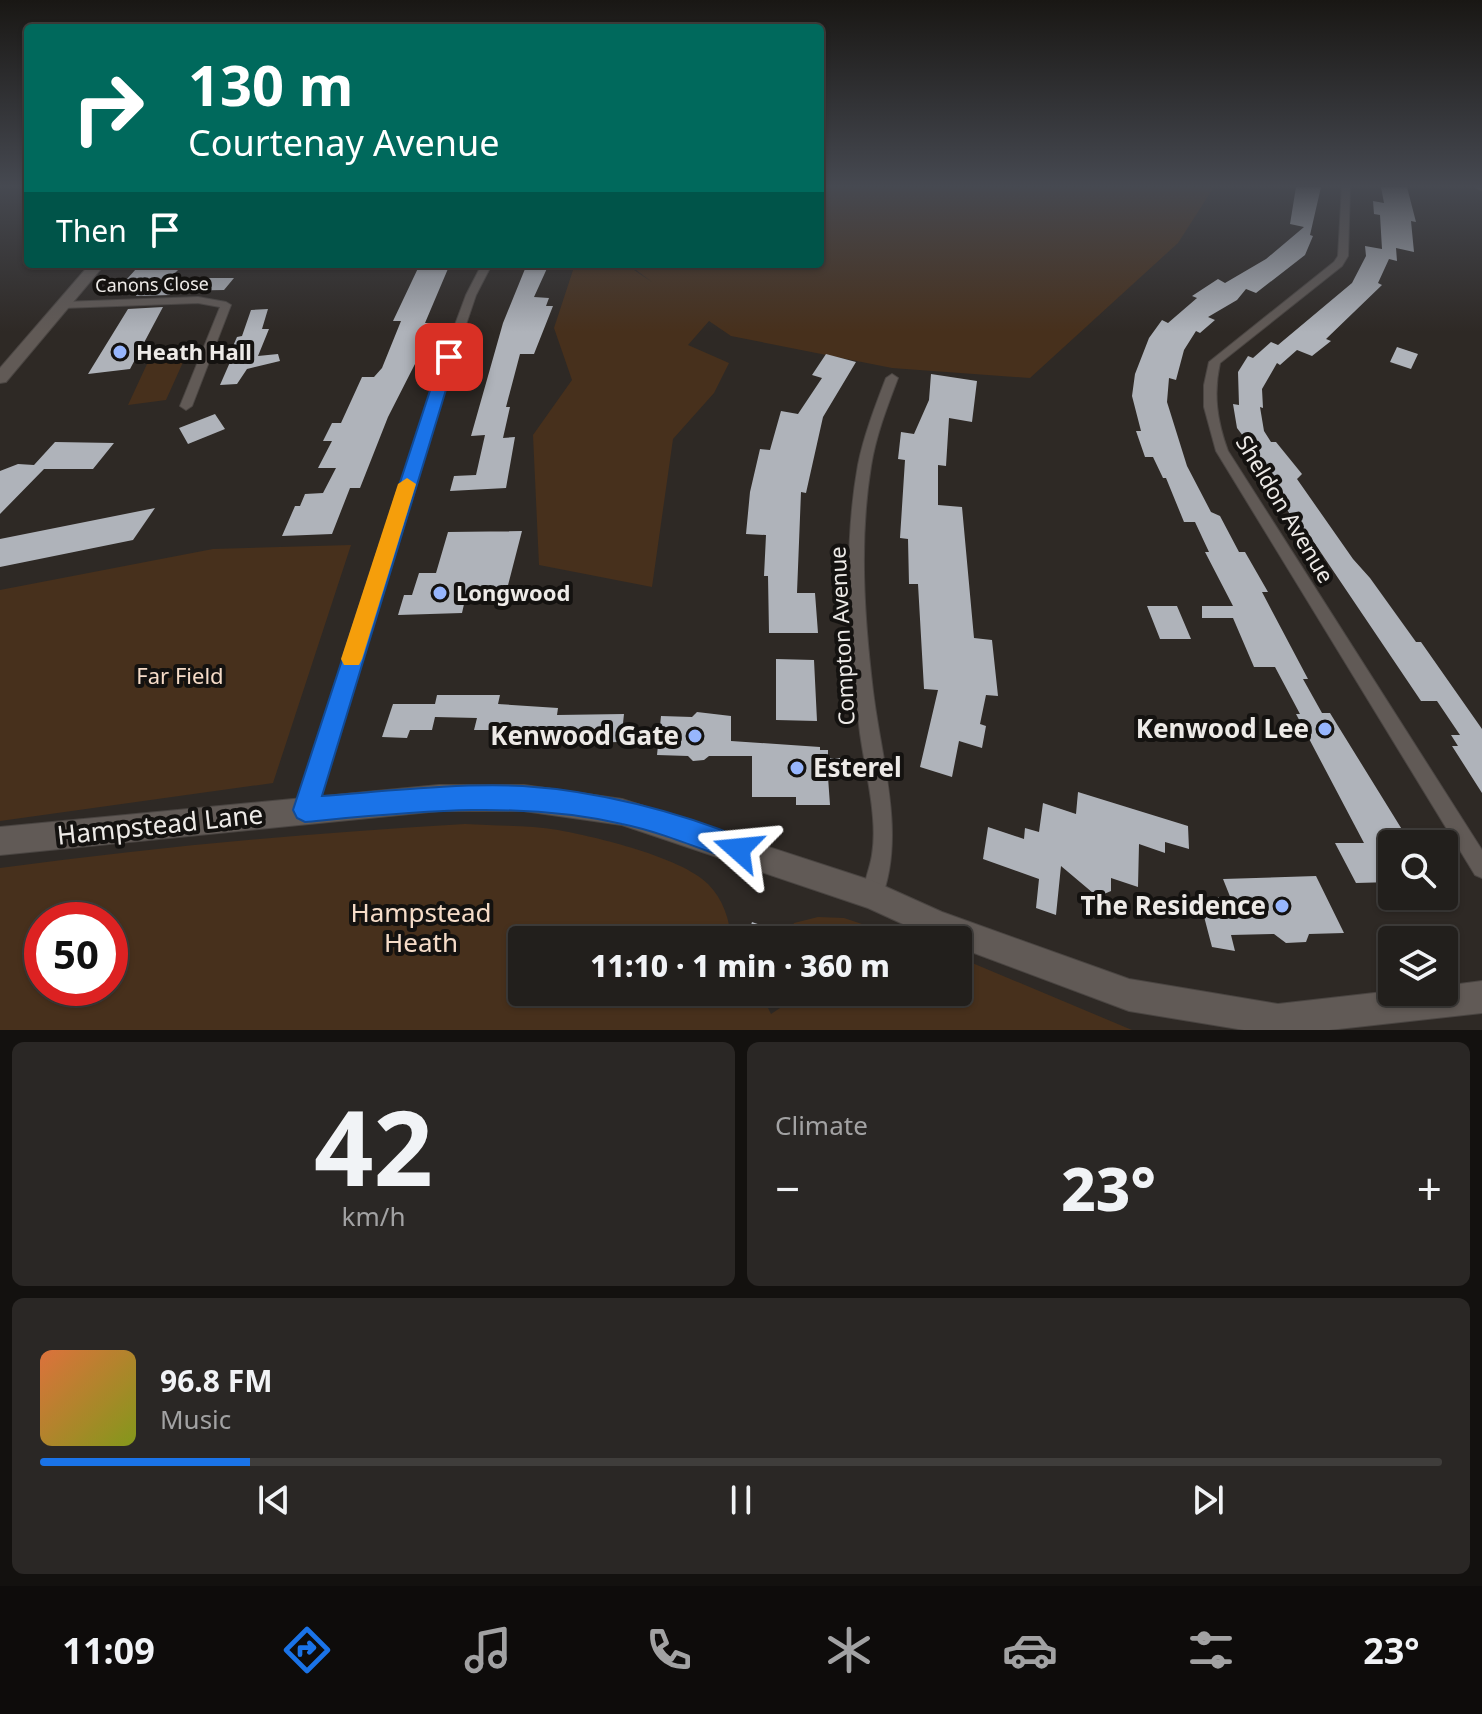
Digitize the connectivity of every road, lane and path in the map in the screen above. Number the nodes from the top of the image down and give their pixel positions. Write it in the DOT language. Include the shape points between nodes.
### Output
graph roads {
  1 [pos="1344,235"];
  2 [pos="95,268"];
  3 [pos="485,268"];
  4 [pos="63,305"];
  5 [pos="0,378"];
  6 [pos="892,378"];
  7 [pos="186,406"];
  8 [pos="305,810"];
  9 [pos="0,841"];
  10 [pos="1482,868"];
  11 [pos="873,895"];
  12 [pos="1482,997"];
  1 -- 10 [label="street, Sheldon Avenue" via="1338,264 1215,362 1207,387 1211,426"];
  2 -- 4 [label="main road"];
  3 -- 8 [label="street" via="449,357"];
  4 -- 5 [label="main road"];
  4 -- 7 [label="street, Canons Close" via="198,300 226,305"];
  6 -- 11 [label="street, Compton Avenue" via="872,425 858,510 860,644 883,841"];
  8 -- 9 [label="main road, Hampstead Lane"];
  8 -- 11 [label="main road, Hampstead Lane" via="439,798 524,798 622,812"];
  11 -- 12 [label="main road, Hampstead Lane" via="937,925 1129,995 1263,1018"];
}
